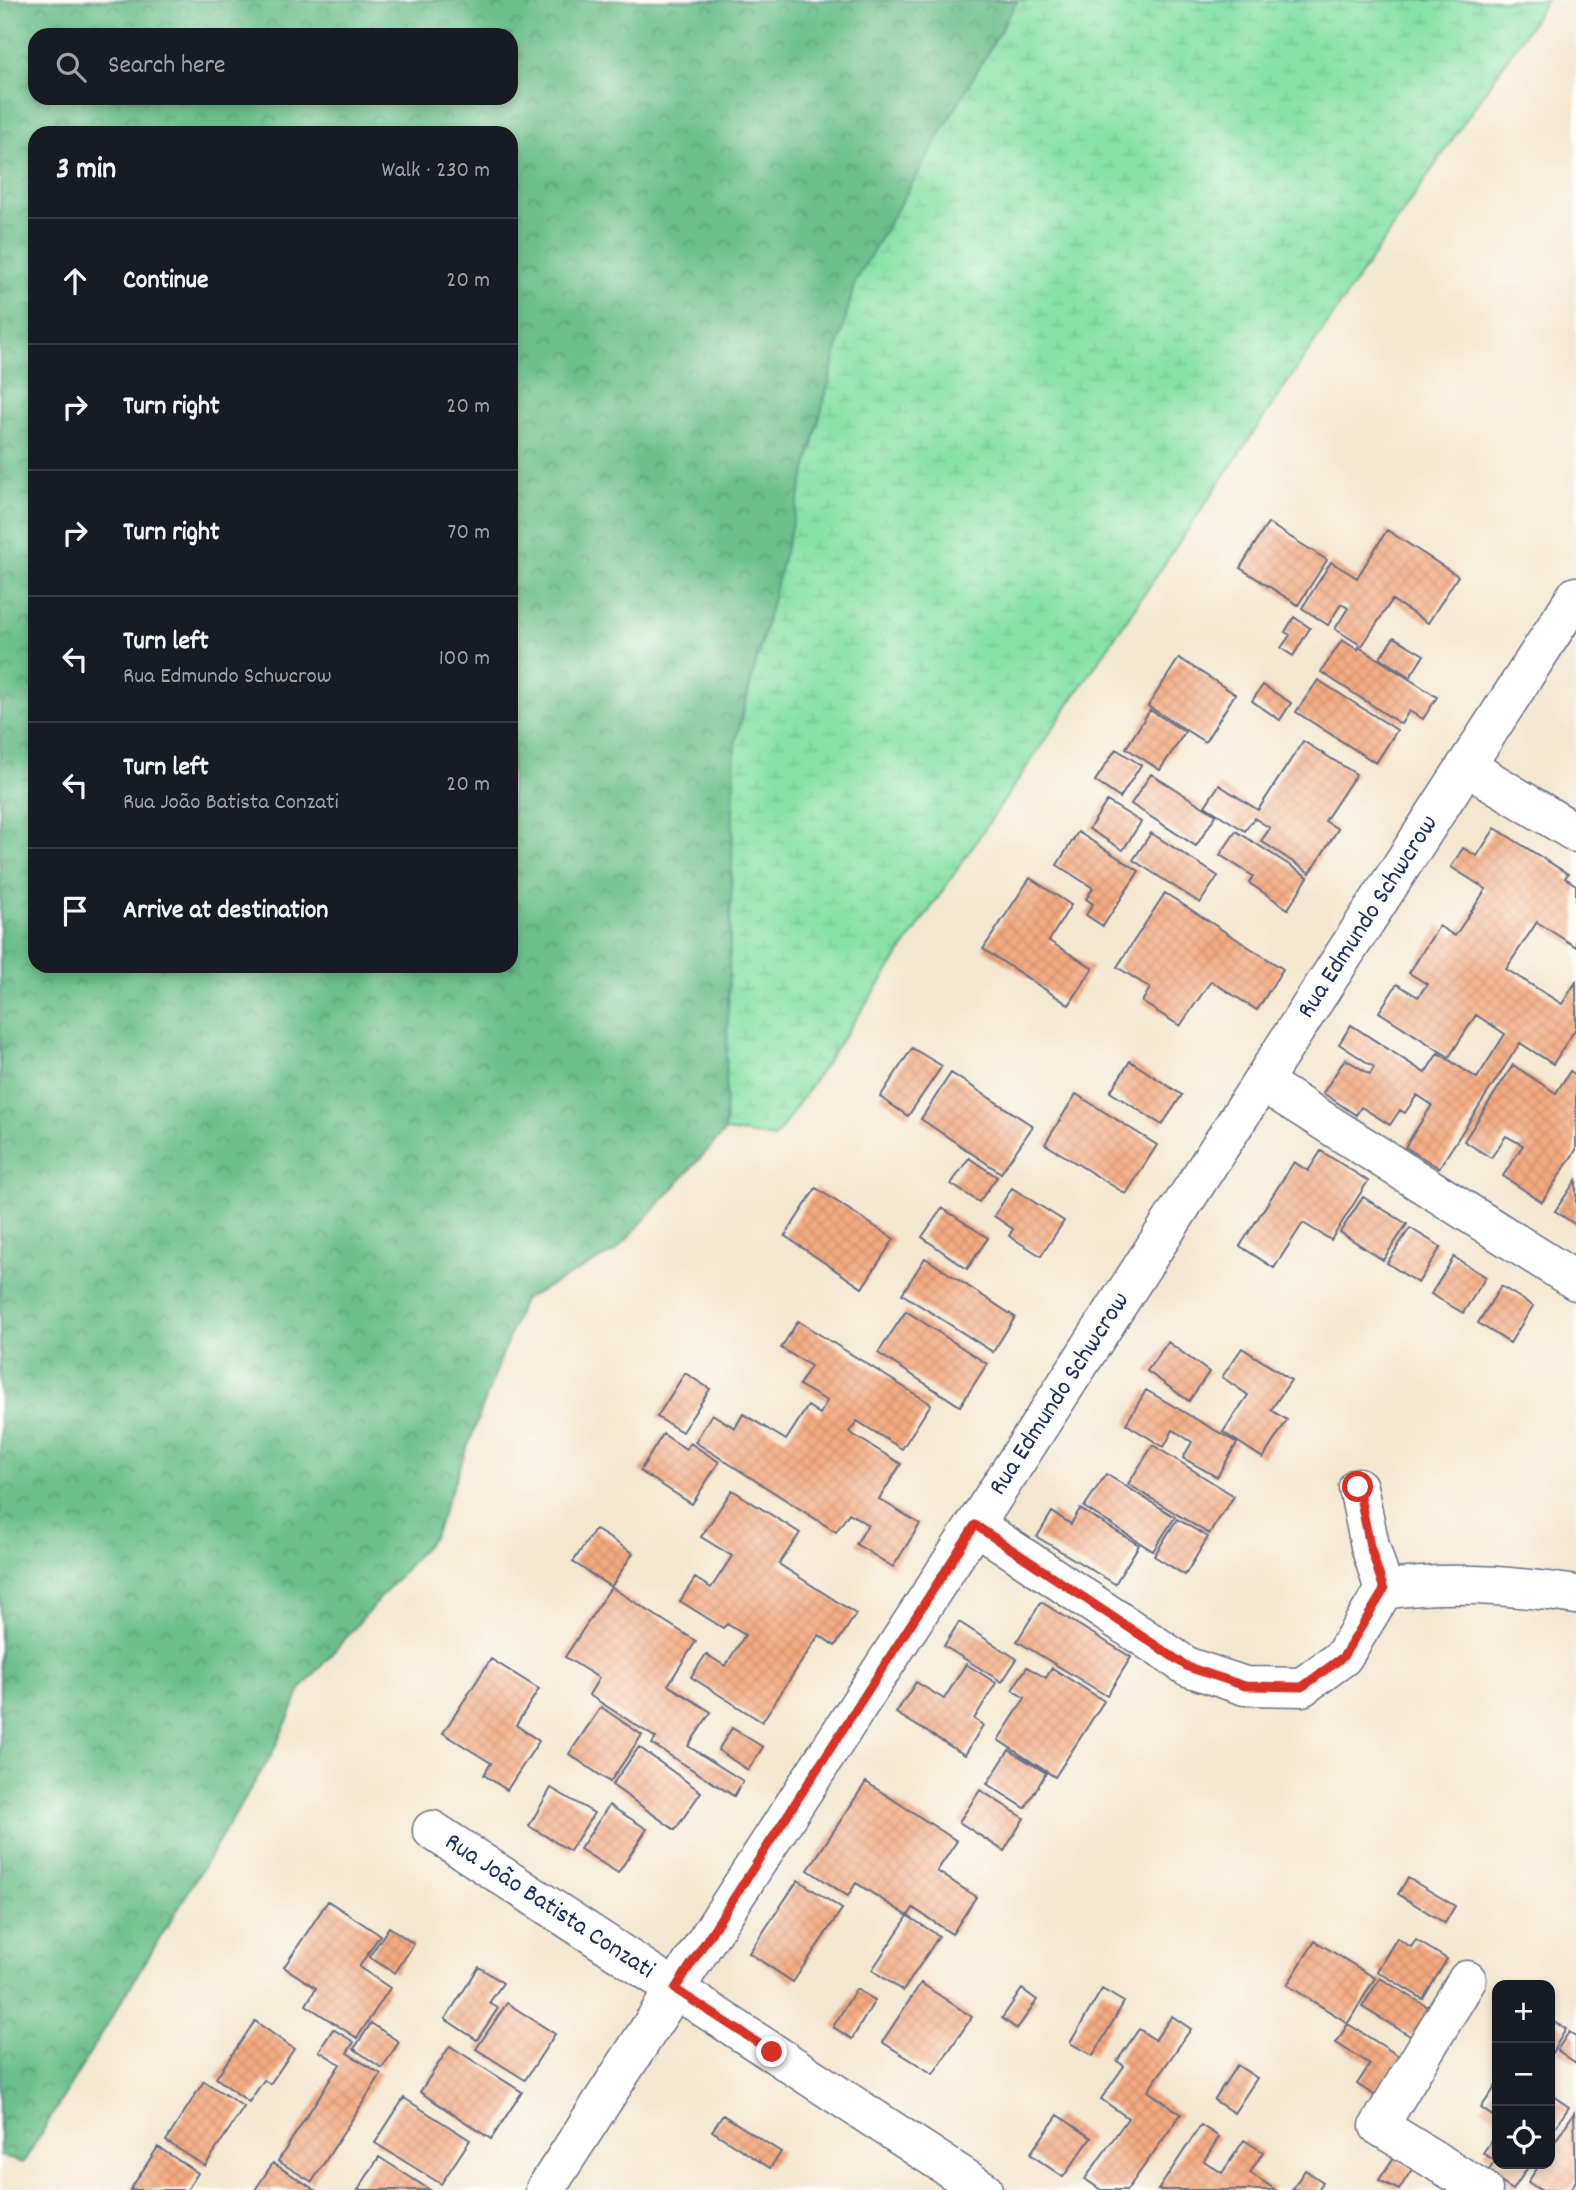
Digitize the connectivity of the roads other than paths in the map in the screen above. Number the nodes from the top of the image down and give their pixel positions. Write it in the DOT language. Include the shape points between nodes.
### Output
graph roads {
  1 [pos="1576,596"];
  2 [pos="1466,766"];
  3 [pos="1576,833"];
  4 [pos="1262,1082"];
  5 [pos="1576,1281"];
  6 [pos="1358,1487"];
  7 [pos="975,1525"];
  8 [pos="1384,1590"];
  9 [pos="1576,1595"];
  10 [pos="432,1830"];
  11 [pos="1467,1980"];
  12 [pos="675,1989"];
  13 [pos="545,2190"];
  14 [pos="983,2190"];
  15 [pos="1483,2190"];
  1 -- 2 [label="street, Rua Edmundo Schwcrow"];
  2 -- 3 [label="street"];
  2 -- 4 [label="street, Rua Edmundo Schwcrow"];
  4 -- 5 [label="street"];
  4 -- 7 [label="street, Rua Edmundo Schwcrow"];
  6 -- 8 [label="street"];
  7 -- 8 [label="street" via="1188,1667 1245,1686 1302,1687 1343,1657"];
  7 -- 12 [label="street, Rua Edmundo Schwcrow"];
  8 -- 9 [label="street" via="1425,1583"];
  10 -- 12 [label="street, Rua João Batista Conzati"];
  11 -- 15 [label="street" via="1379,2126"];
  12 -- 13 [label="street, Rua Edmundo Schwcrow"];
  12 -- 14 [label="street, Rua João Batista Conzati"];
}
